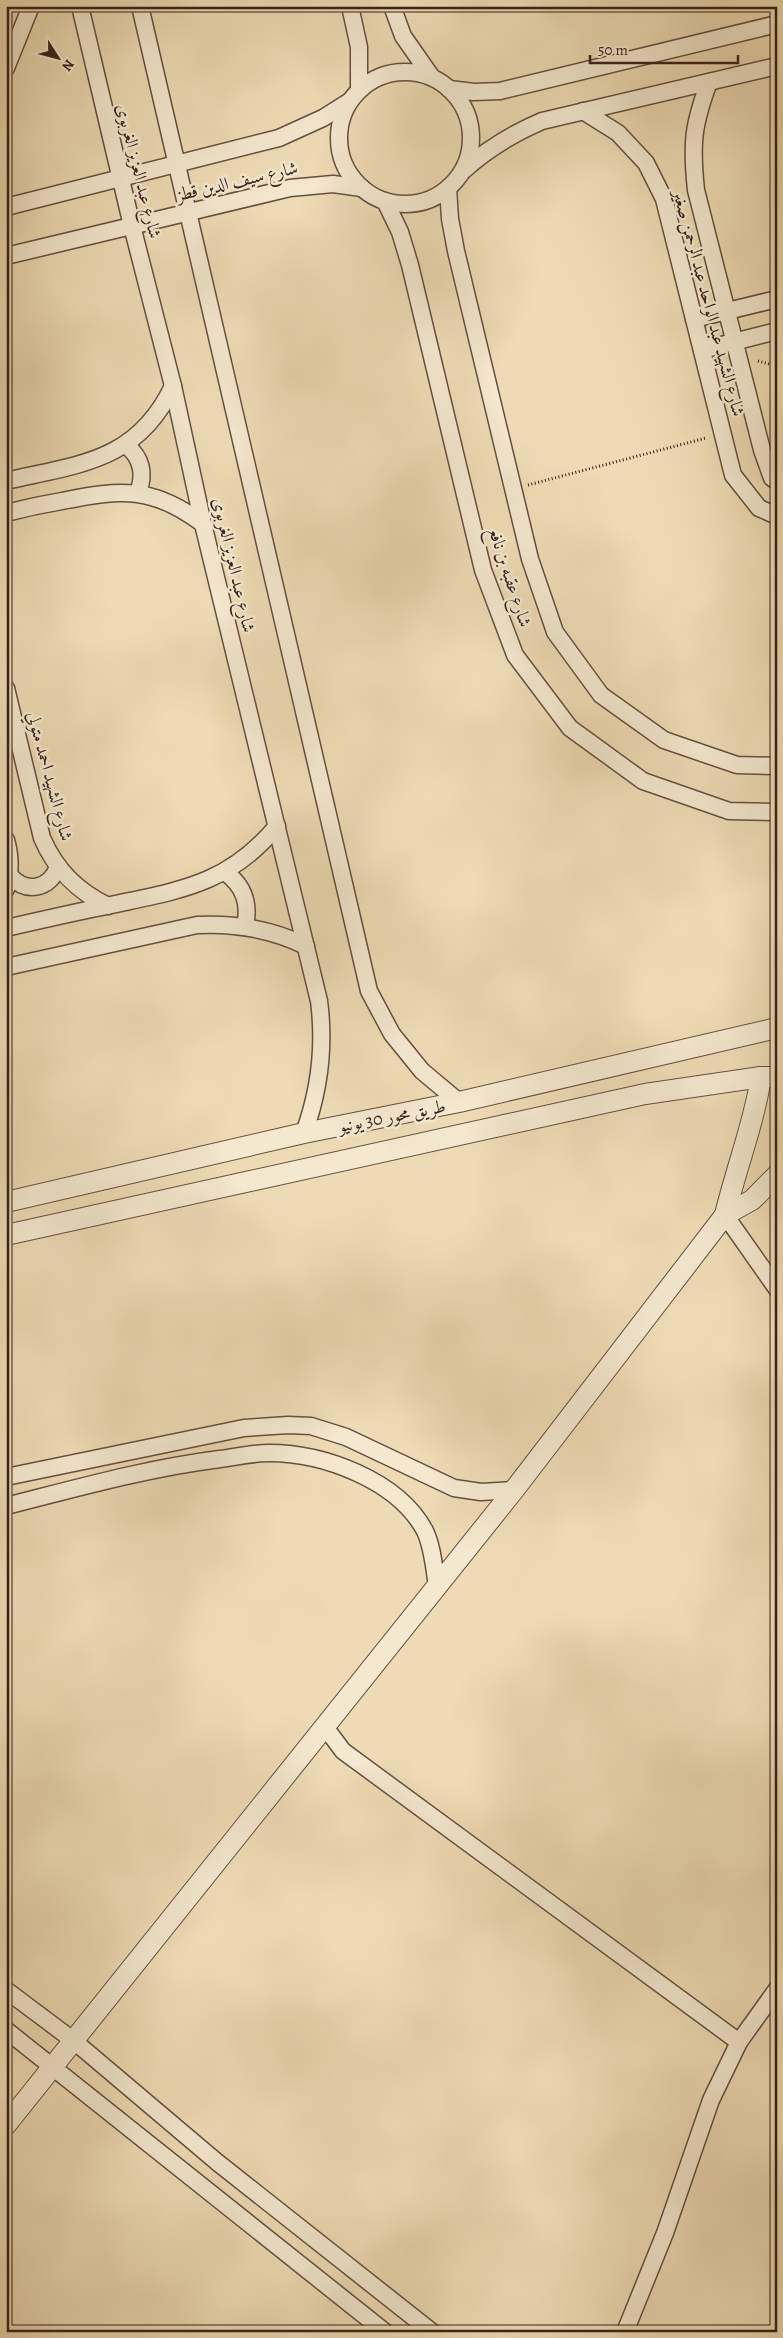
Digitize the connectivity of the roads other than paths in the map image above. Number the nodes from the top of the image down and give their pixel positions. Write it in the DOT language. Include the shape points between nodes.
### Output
graph roads {
  1 [pos="31,6"];
  2 [pos="80,6"];
  3 [pos="140,6"];
  4 [pos="350,6"];
  5 [pos="392,6"];
  6 [pos="777,24"];
  7 [pos="777,66"];
  8 [pos="6,68"];
  9 [pos="431,76"];
  10 [pos="709,82"];
  11 [pos="450,89"];
  12 [pos="354,96"];
  13 [pos="583,111"];
  14 [pos="176,164"];
  15 [pos="460,174"];
  16 [pos="120,178"];
  17 [pos="362,188"];
  18 [pos="448,188"];
  19 [pos="385,201"];
  20 [pos="6,207"];
  21 [pos="188,213"];
  22 [pos="132,226"];
  23 [pos="6,256"];
  24 [pos="777,299"];
  25 [pos="727,311"];
  26 [pos="694,319"];
  27 [pos="777,331"];
  28 [pos="735,342"];
  29 [pos="702,350"];
  30 [pos="173,386"];
  31 [pos="126,445"];
  32 [pos="6,481"];
  33 [pos="777,481"];
  34 [pos="138,493"];
  35 [pos="9,515"];
  36 [pos="777,516"];
  37 [pos="203,524"];
  38 [pos="6,688"];
  39 [pos="777,766"];
  40 [pos="777,812"];
  41 [pos="276,826"];
  42 [pos="6,840"];
  43 [pos="58,867"];
  44 [pos="225,872"];
  45 [pos="8,883"];
  46 [pos="108,906"];
  47 [pos="245,926"];
  48 [pos="6,928"];
  49 [pos="306,946"];
  50 [pos="6,967"];
  51 [pos="777,1028"];
  52 [pos="769,1077"];
  53 [pos="459,1102"];
  54 [pos="304,1133"];
  55 [pos="777,1175"];
  56 [pos="6,1202"];
  57 [pos="725,1215"];
  58 [pos="6,1235"];
  59 [pos="777,1289"];
  60 [pos="6,1477"];
  61 [pos="514,1490"];
  62 [pos="6,1506"];
  63 [pos="437,1586"];
  64 [pos="325,1727"];
  65 [pos="777,1989"];
  66 [pos="6,1990"];
  67 [pos="6,2030"];
  68 [pos="74,2040"];
  69 [pos="739,2042"];
  70 [pos="53,2066"];
  71 [pos="6,2125"];
  72 [pos="385,2332"];
  73 [pos="432,2332"];
  74 [pos="625,2332"];
  1 -- 8 [label="street"];
  2 -- 16 [label="street, شارع عبد العزيز الغربوى"];
  3 -- 14 [label="street, شارع عبد العزيز الغربوى"];
  4 -- 12 [label="street" via="359,47"];
  5 -- 9 [label="street" via="403,36"];
  6 -- 11 [label="street" via="500,91"];
  7 -- 10 [label="street"];
  9 -- 11 [label="street"];
  9 -- 12 [label="street" via="406,71 380,76"];
  10 -- 13 [label="street"];
  10 -- 25 [label="street, شارع الشهيد عبد الواحد عبد الرحمن صغير" via="697,116 692,153 696,190"];
  11 -- 15 [label="street" via="464,107 471,129 469,152"];
  12 -- 14 [label="street, شارع سيف الدين قطز" via="323,118 279,138"];
  12 -- 17 [label="street" via="342,118 339,137 341,156 349,174"];
  13 -- 15 [label="street" via="542,121 512,134 484,152"];
  13 -- 26 [label="street, شارع الشهيد عبد الواحد عبد الرحمن صغير" via="618,133 646,163 664,199"];
  14 -- 16 [label="street, شارع سيف الدين قطز"];
  14 -- 21 [label="street, شارع عبد العزيز الغربوى"];
  15 -- 18 [label="street"];
  16 -- 20 [label="street, شارع سيف الدين قطز"];
  16 -- 22 [label="street, شارع عبد العزيز الغربوى"];
  17 -- 19 [label="street"];
  17 -- 21 [label="street, شارع سيف الدين قطز" via="333,184 304,186"];
  18 -- 19 [label="street" via="429,199 407,204"];
  18 -- 39 [label="street, شارع عقبه بن نافع" via="456,251 513,489 530,559 555,632 601,694 664,740 737,765"];
  19 -- 40 [label="street, شارع عقبه بن نافع" via="400,232 410,265 483,570 515,656 570,728 643,781 729,811"];
  21 -- 22 [label="street, شارع سيف الدين قطز"];
  21 -- 53 [label="street, شارع عبد العزيز الغربوى" via="369,991 392,1034 416,1064"];
  22 -- 23 [label="street, شارع سيف الدين قطز"];
  22 -- 30 [label="street, شارع عبد العزيز الغربوى"];
  24 -- 25 [label="street"];
  25 -- 26 [label="street"];
  25 -- 28 [label="street, شارع الشهيد عبد الواحد عبد الرحمن صغير"];
  26 -- 29 [label="street, شارع الشهيد عبد الواحد عبد الرحمن صغير"];
  27 -- 28 [label="street"];
  28 -- 29 [label="street"];
  28 -- 33 [label="street, شارع الشهيد عبد الواحد عبد الرحمن صغير" via="762,450 772,478"];
  29 -- 36 [label="street, شارع الشهيد عبد الواحد عبد الرحمن صغير" via="733,475 759,508"];
  30 -- 31 [label="street" via="166,402"];
  30 -- 37 [label="street, شارع عبد العزيز الغربوى"];
  31 -- 32 [label="street" via="97,459"];
  31 -- 34 [label="street" via="141,467"];
  34 -- 35 [label="street" via="102,493"];
  34 -- 37 [label="street" via="173,504"];
  37 -- 41 [label="street, شارع عبد العزيز الغربوى"];
  38 -- 43 [label="street, شارع الشهيد احمد متولي" via="42,838"];
  41 -- 44 [label="street" via="253,852"];
  41 -- 49 [label="street, شارع عبد العزيز الغربوى"];
  42 -- 45 [label="street" via="10,860"];
  43 -- 45 [label="street" via="49,882 42,886"];
  43 -- 46 [label="street, شارع الشهيد احمد متولي" via="80,890"];
  44 -- 46 [label="street" via="185,889"];
  44 -- 47 [label="street" via="234,878 245,895"];
  46 -- 48 [label="street"];
  47 -- 49 [label="street"];
  47 -- 50 [label="street" via="213,924 182,927"];
  49 -- 54 [label="street, شارع عبد العزيز الغربوى" via="320,1001 323,1039 316,1097"];
  51 -- 53 [label="street, طريق محور 30 يونيو"];
  52 -- 57 [label="street" via="739,1162"];
  52 -- 58 [label="street, طريق محور 30 يونيو" via="644,1094"];
  53 -- 54 [label="street, طريق محور 30 يونيو"];
  54 -- 56 [label="street, طريق محور 30 يونيو"];
  55 -- 57 [label="street" via="752,1200"];
  57 -- 59 [label="street"];
  57 -- 61 [label="street"];
  60 -- 61 [label="street" via="244,1428 288,1425 312,1426 346,1437 454,1488 481,1492"];
  61 -- 63 [label="street"];
  62 -- 63 [label="street" via="182,1464 269,1453 305,1457 355,1471 382,1486 406,1506 424,1530 432,1552"];
  63 -- 64 [label="street"];
  64 -- 68 [label="street"];
  64 -- 69 [label="street" via="343,1751"];
  65 -- 69 [label="street"];
  66 -- 68 [label="street"];
  67 -- 70 [label="street"];
  68 -- 70 [label="street"];
  68 -- 73 [label="street" via="218,2162"];
  69 -- 74 [label="street" via="711,2100 665,2233"];
  70 -- 71 [label="street"];
  70 -- 72 [label="street"];
}
